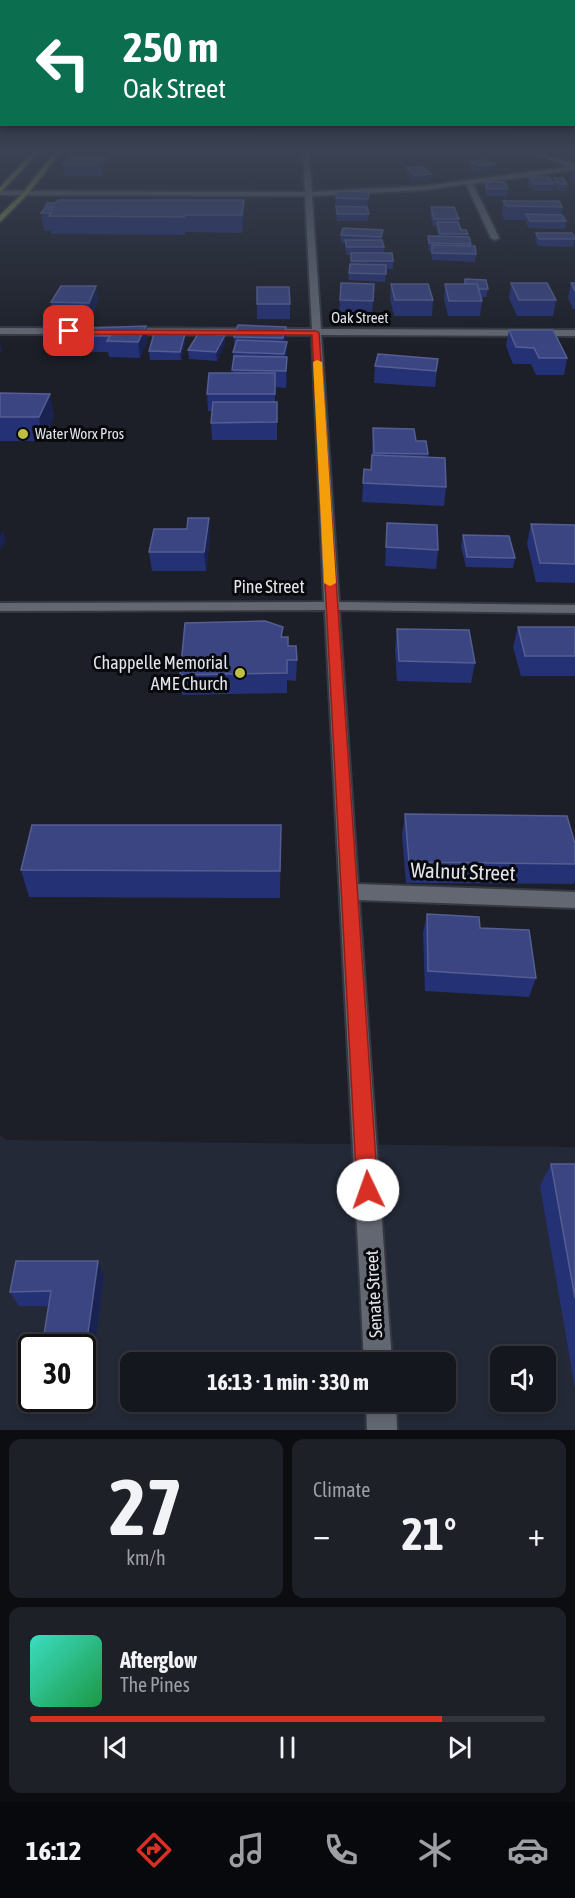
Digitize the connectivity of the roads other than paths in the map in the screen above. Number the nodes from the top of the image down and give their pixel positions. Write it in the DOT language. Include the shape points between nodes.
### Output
graph roads {
  1 [pos="309,216"];
  2 [pos="485,216"];
  3 [pos="495,237"];
  4 [pos="0,331"];
  5 [pos="316,333"];
  6 [pos="575,333"];
  7 [pos="332,606"];
  8 [pos="0,607"];
  9 [pos="575,609"];
  10 [pos="348,892"];
  11 [pos="575,900"];
  12 [pos="377,1352"];
  13 [pos="381,1412"];
  14 [pos="382,1430"];
  1 -- 5 [label="street, Senate Street"];
  2 -- 3 [label="street"];
  4 -- 5 [label="street, Oak Street"];
  5 -- 6 [label="street, Oak Street"];
  5 -- 7 [label="street, Senate Street"];
  7 -- 8 [label="street, Pine Street"];
  7 -- 9 [label="street, Pine Street"];
  7 -- 10 [label="street, Senate Street"];
  10 -- 11 [label="street, Walnut Street"];
  10 -- 12 [label="street, Senate Street"];
  13 -- 14 [label="street"];
}
